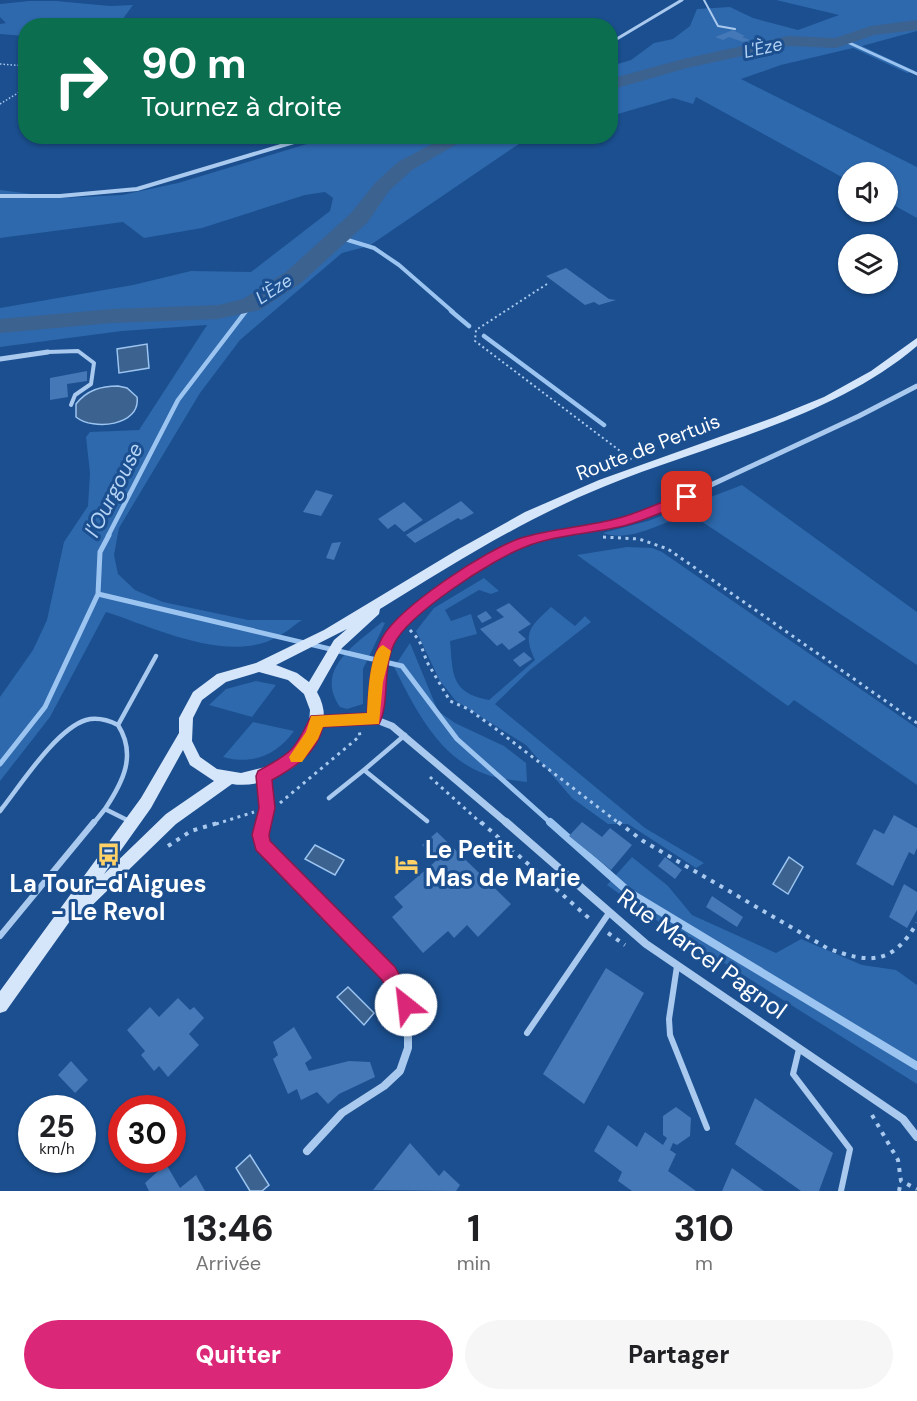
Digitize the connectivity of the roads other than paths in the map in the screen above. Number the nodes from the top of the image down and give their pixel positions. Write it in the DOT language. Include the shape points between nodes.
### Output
graph roads {
  1 [pos="682,0"];
  2 [pos="704,0"];
  3 [pos="735,29"];
  4 [pos="618,38"];
  5 [pos="287,144"];
  6 [pos="0,196"];
  7 [pos="917,340"];
  8 [pos="48,352"];
  9 [pos="0,359"];
  10 [pos="917,386"];
  11 [pos="71,405"];
  12 [pos="394,595"];
  13 [pos="156,656"];
  14 [pos="259,667"];
  15 [pos="310,691"];
  16 [pos="374,719"];
  17 [pos="317,720"];
  18 [pos="118,725"];
  19 [pos="405,735"];
  20 [pos="183,737"];
  21 [pos="364,770"];
  22 [pos="264,776"];
  23 [pos="228,779"];
  24 [pos="329,798"];
  25 [pos="105,809"];
  26 [pos="0,811"];
  27 [pos="427,821"];
  28 [pos="131,823"];
  29 [pos="609,914"];
  30 [pos="0,936"];
  31 [pos="50,937"];
  32 [pos="677,966"];
  33 [pos="0,1005"];
  34 [pos="527,1033"];
  35 [pos="800,1047"];
  36 [pos="903,1119"];
  37 [pos="707,1128"];
  38 [pos="917,1128"];
  39 [pos="917,1137"];
  40 [pos="307,1151"];
  41 [pos="841,1191"];
  1 -- 4 [label="street"];
  2 -- 3 [label="lane" via="717,26"];
  5 -- 6 [label="street" via="137,189 60,196"];
  7 -- 12 [label="main road, Route de Pertuis" via="888,365 826,399 529,515 464,550"];
  8 -- 9 [label="street"];
  8 -- 11 [label="lane" via="78,351 94,363 91,384 75,395"];
  10 -- 16 [label="street" via="674,503 621,522 538,537 508,549 438,593 402,622 388,640 381,658"];
  12 -- 14 [label="main road, Route de Pertuis"];
  12 -- 15 [label="main road, Route de Pertuis" via="338,644"];
  13 -- 18 [label="lane"];
  14 -- 15 [label="main road" via="288,673"];
  14 -- 20 [label="main road" via="220,676 204,688 192,702"];
  15 -- 17 [label="main road"];
  16 -- 17 [label="street, Rue Marcel Pagnol"];
  16 -- 19 [label="street, Rue Marcel Pagnol"];
  17 -- 22 [label="main road" via="309,741 294,760"];
  18 -- 25 [label="lane" via="127,738 129,759 124,780"];
  18 -- 26 [label="lane" via="91,719 71,728"];
  19 -- 21 [label="lane"];
  19 -- 29 [label="street, Rue Marcel Pagnol"];
  20 -- 23 [label="main road" via="197,764"];
  20 -- 28 [label="main road" via="166,772"];
  21 -- 24 [label="lane"];
  21 -- 27 [label="lane"];
  22 -- 23 [label="main road"];
  22 -- 40 [label="street" via="267,808 260,835 262,845 388,974 405,1000 409,1023 408,1048 400,1071 342,1113"];
  23 -- 31 [label="main road" via="196,799 144,844"];
  25 -- 28 [label="lane"];
  25 -- 30 [label="lane"];
  28 -- 31 [label="main road"];
  29 -- 32 [label="street, Rue Marcel Pagnol"];
  29 -- 34 [label="lane"];
  31 -- 33 [label="main road"];
  32 -- 35 [label="street, Rue Marcel Pagnol"];
  32 -- 37 [label="lane" via="670,1035"];
  35 -- 36 [label="street, Rue Marcel Pagnol"];
  35 -- 41 [label="lane" via="795,1077 850,1149"];
  36 -- 38 [label="street"];
  36 -- 39 [label="street, Rue Marcel Pagnol"];
}
